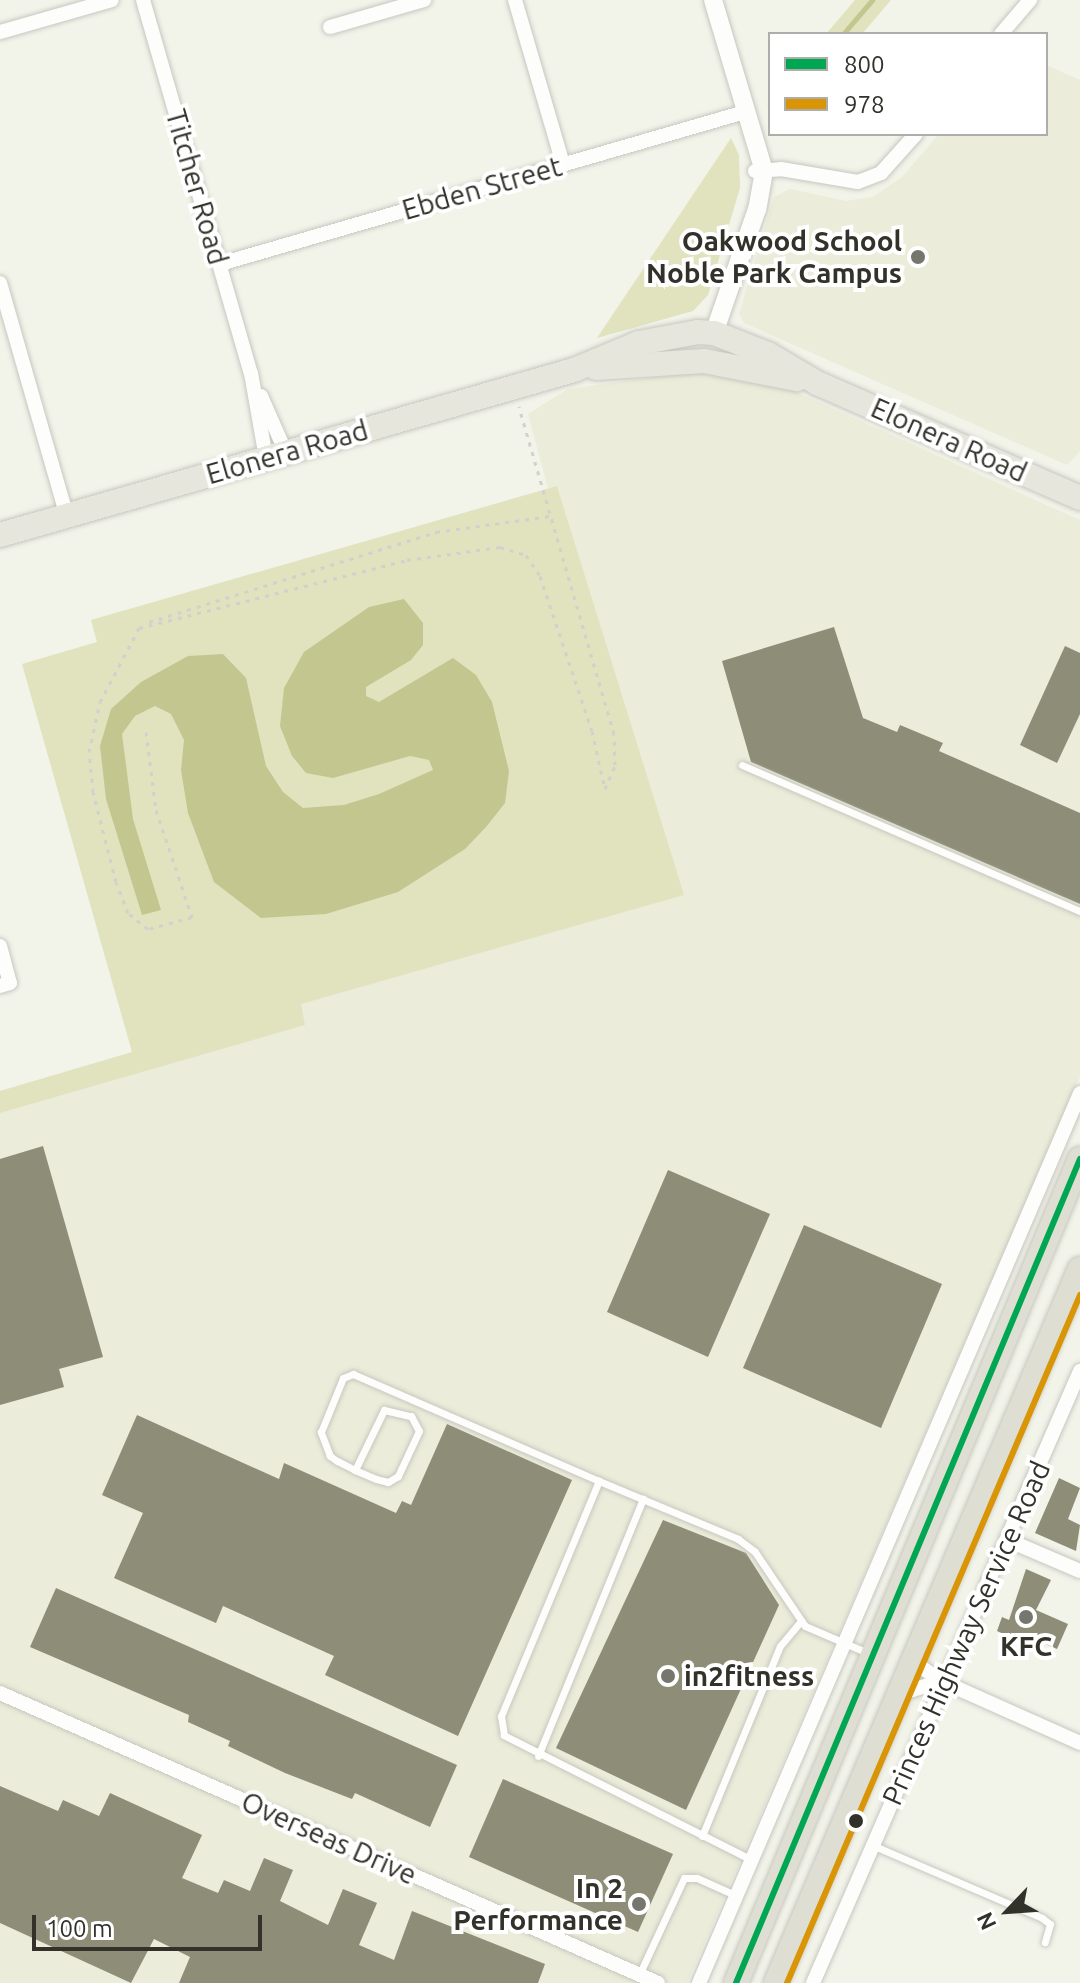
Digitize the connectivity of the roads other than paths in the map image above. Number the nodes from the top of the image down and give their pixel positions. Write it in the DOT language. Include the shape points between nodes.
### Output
graph roads {
  1 [pos="112,0"];
  2 [pos="143,0"];
  3 [pos="424,0"];
  4 [pos="515,0"];
  5 [pos="713,0"];
  6 [pos="1030,0"];
  7 [pos="330,27"];
  8 [pos="0,32"];
  9 [pos="1003,32"];
  10 [pos="745,112"];
  11 [pos="914,136"];
  12 [pos="563,164"];
  13 [pos="760,171"];
  14 [pos="220,264"];
  15 [pos="0,283"];
  16 [pos="714,333"];
  17 [pos="682,361"];
  18 [pos="574,370"];
  19 [pos="765,372"];
  20 [pos="817,383"];
  21 [pos="276,456"];
  22 [pos="1079,496"];
  23 [pos="67,516"];
  24 [pos="0,535"];
  25 [pos="742,765"];
  26 [pos="1080,911"];
  27 [pos="0,946"];
  28 [pos="0,986"];
  29 [pos="1080,1093"];
  30 [pos="1080,1159"];
  31 [pos="1080,1269"];
  32 [pos="1080,1371"];
  33 [pos="355,1470"];
  34 [pos="599,1481"];
  35 [pos="643,1499"];
  36 [pos="1010,1541"];
  37 [pos="1080,1571"];
  38 [pos="801,1621"];
  39 [pos="845,1644"];
  40 [pos="876,1656"];
  41 [pos="914,1662"];
  42 [pos="941,1681"];
  43 [pos="0,1693"];
  44 [pos="900,1694"];
  45 [pos="1080,1743"];
  46 [pos="538,1756"];
  47 [pos="702,1836"];
  48 [pos="872,1845"];
  49 [pos="752,1860"];
  50 [pos="737,1896"];
  51 [pos="1045,1942"];
  52 [pos="639,1975"];
  53 [pos="658,1983"];
  54 [pos="699,1983"];
  55 [pos="736,1983"];
  56 [pos="776,1983"];
  57 [pos="813,1983"];
  1 -- 8 [label="street"];
  2 -- 14 [label="street, Titcher Road"];
  3 -- 7 [label="street"];
  4 -- 12 [label="street"];
  5 -- 10 [label="street"];
  6 -- 9 [label="street"];
  10 -- 12 [label="street, Ebden Street"];
  10 -- 13 [label="street"];
  11 -- 13 [label="street" via="881,173 858,182 781,169"];
  12 -- 14 [label="street, Ebden Street"];
  13 -- 16 [label="street"];
  14 -- 21 [label="street, Titcher Road"];
  15 -- 23 [label="street"];
  16 -- 17 [label="main road"];
  16 -- 18 [label="main road, Elonera Road" via="666,336"];
  16 -- 19 [label="main road" via="723,349"];
  16 -- 20 [label="main road, Elonera Road" via="768,354"];
  17 -- 18 [label="main road, Elonera Road"];
  17 -- 19 [label="main road, Elonera Road"];
  18 -- 21 [label="main road, Elonera Road"];
  19 -- 20 [label="main road, Elonera Road"];
  20 -- 22 [label="main road, Elonera Road"];
  21 -- 23 [label="main road, Elonera Road"];
  23 -- 24 [label="main road, Elonera Road"];
  25 -- 26 [label="lane"];
  27 -- 28 [label="street" via="10,983"];
  29 -- 39 [label="street"];
  30 -- 40 [label="highway"];
  31 -- 41 [label="highway"];
  32 -- 36 [label="street, Princes Highway Service Road"];
  33 -- 33 [label="lane" via="382,1482 394,1480 419,1431 416,1419 389,1408 380,1412"];
  33 -- 34 [label="lane" via="330,1456 320,1439 340,1382 353,1374"];
  34 -- 35 [label="lane"];
  34 -- 46 [label="lane" via="501,1716 509,1742"];
  35 -- 38 [label="lane" via="738,1539 755,1552"];
  35 -- 46 [label="lane"];
  36 -- 37 [label="street"];
  36 -- 42 [label="street, Princes Highway Service Road"];
  38 -- 39 [label="lane"];
  38 -- 47 [label="lane" via="780,1646"];
  39 -- 40 [label="lane"];
  39 -- 49 [label="street"];
  40 -- 41 [label="highway"];
  40 -- 55 [label="highway"];
  41 -- 42 [label="street"];
  41 -- 44 [label="highway"];
  42 -- 44 [label="street"];
  42 -- 45 [label="street"];
  42 -- 48 [label="street, Princes Highway Service Road"];
  43 -- 52 [label="street, Overseas Drive"];
  44 -- 56 [label="highway"];
  46 -- 47 [label="lane"];
  47 -- 49 [label="lane"];
  48 -- 51 [label="lane" via="1042,1918 1050,1924"];
  48 -- 57 [label="street, Princes Highway Service Road"];
  49 -- 50 [label="street"];
  50 -- 52 [label="lane" via="697,1878 684,1878"];
  50 -- 54 [label="street"];
  52 -- 53 [label="street, Overseas Drive"];
}
